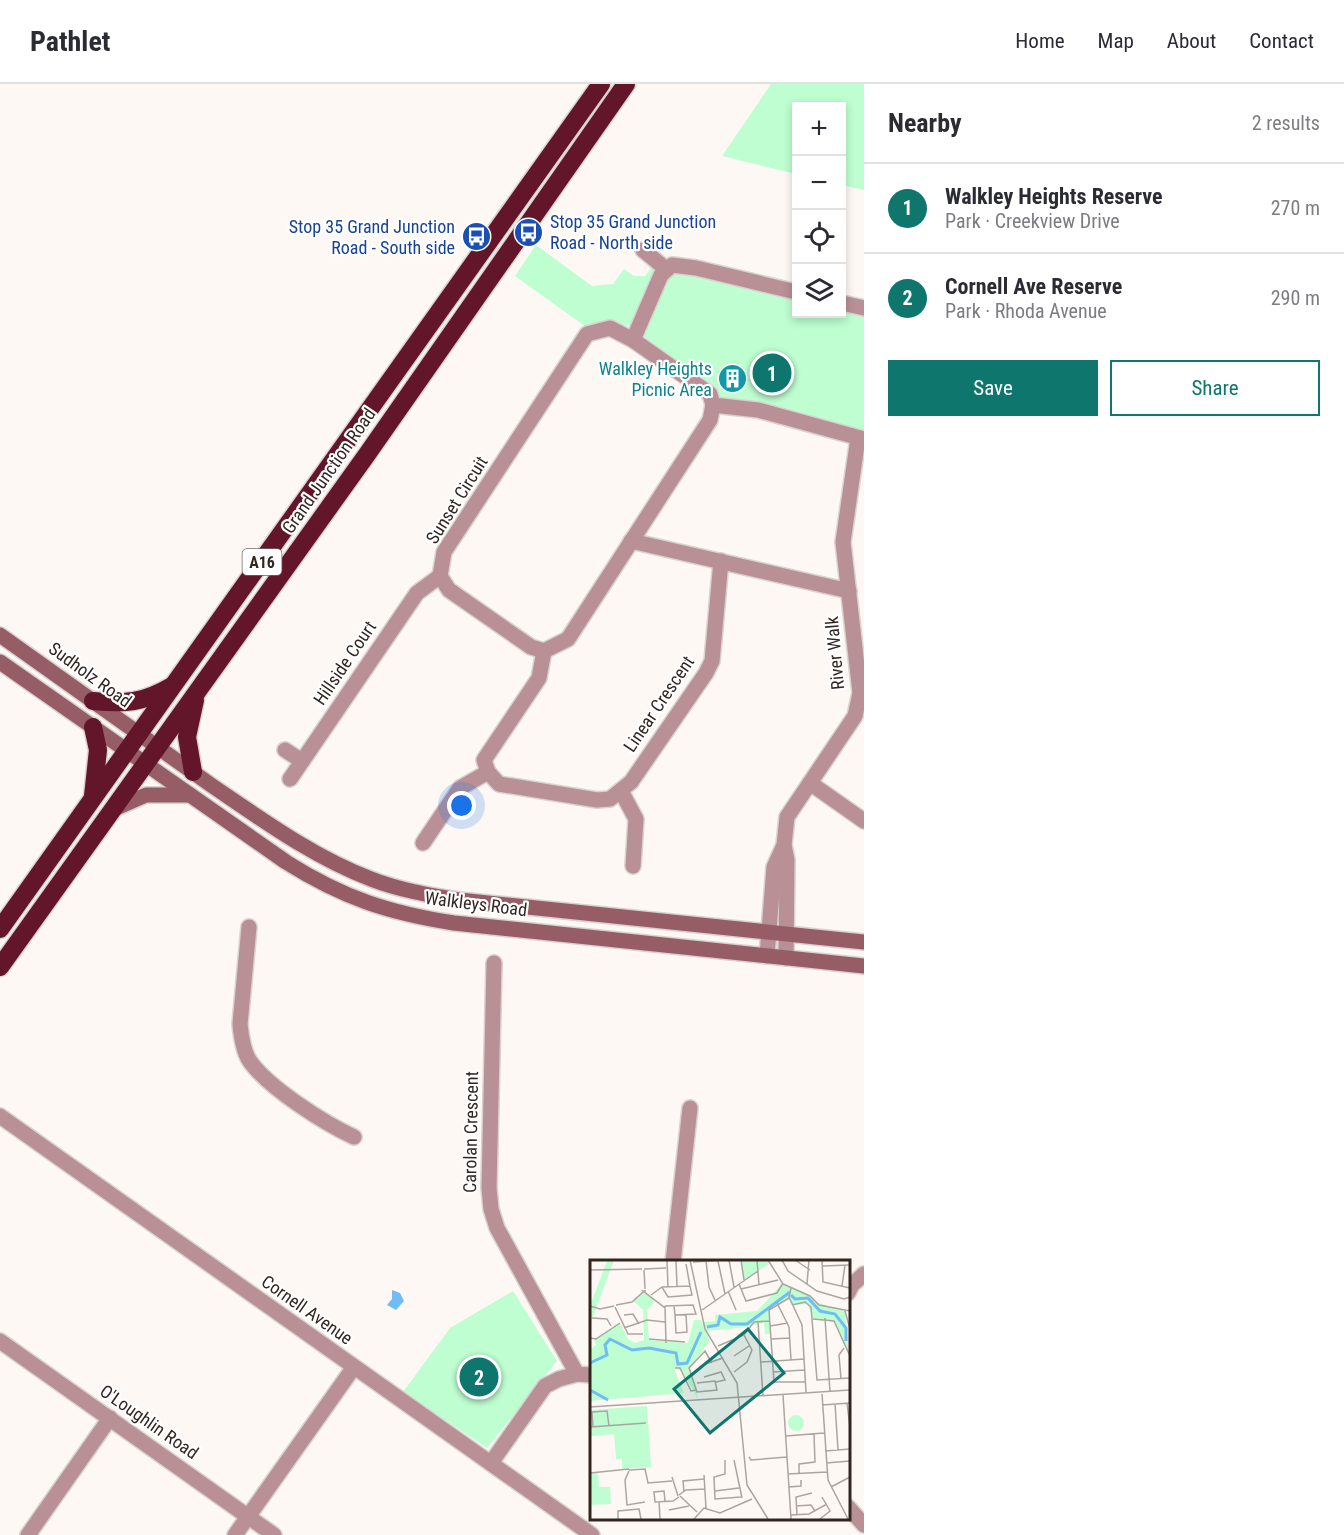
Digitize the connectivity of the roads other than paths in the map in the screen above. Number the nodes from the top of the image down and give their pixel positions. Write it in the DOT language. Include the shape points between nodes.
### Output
graph roads {
  1 [pos="601,84"];
  2 [pos="626,84"];
  3 [pos="643,250"];
  4 [pos="666,269"];
  5 [pos="792,291"];
  6 [pos="846,304"];
  7 [pos="864,308"];
  8 [pos="633,340"];
  9 [pos="713,405"];
  10 [pos="861,439"];
  11 [pos="631,540"];
  12 [pos="722,561"];
  13 [pos="440,576"];
  14 [pos="849,591"];
  15 [pos="0,635"];
  16 [pos="544,651"];
  17 [pos="0,662"];
  18 [pos="176,683"];
  19 [pos="196,692"];
  20 [pos="93,701"];
  21 [pos="93,728"];
  22 [pos="140,734"];
  23 [pos="157,747"];
  24 [pos="285,750"];
  25 [pos="128,751"];
  26 [pos="302,761"];
  27 [pos="145,764"];
  28 [pos="193,772"];
  29 [pos="488,772"];
  30 [pos="290,779"];
  31 [pos="810,783"];
  32 [pos="621,790"];
  33 [pos="190,795"];
  34 [pos="92,801"];
  35 [pos="112,810"];
  36 [pos="864,821"];
  37 [pos="423,843"];
  38 [pos="784,845"];
  39 [pos="633,866"];
  40 [pos="249,927"];
  41 [pos="0,929"];
  42 [pos="768,932"];
  43 [pos="787,934"];
  44 [pos="864,942"];
  45 [pos="767,956"];
  46 [pos="786,958"];
  47 [pos="494,963"];
  48 [pos="864,966"];
  49 [pos="0,967"];
  50 [pos="690,1108"];
  51 [pos="0,1116"];
  52 [pos="354,1137"];
  53 [pos="673,1260"];
  54 [pos="864,1274"];
  55 [pos="849,1291"];
  56 [pos="0,1341"];
  57 [pos="354,1367"];
  58 [pos="584,1374"];
  59 [pos="110,1418"];
  60 [pos="490,1463"];
  61 [pos="849,1508"];
  62 [pos="248,1516"];
  63 [pos="864,1525"];
  64 [pos="28,1535"];
  65 [pos="235,1535"];
  66 [pos="274,1535"];
  67 [pos="592,1535"];
  1 -- 18 [label="highway, Grand Junction Road / A16"];
  2 -- 19 [label="highway, Grand Junction Road / A16"];
  3 -- 4 [label="street"];
  4 -- 5 [label="street" via="672,265 696,268"];
  4 -- 8 [label="street"];
  6 -- 7 [label="street"];
  8 -- 9 [label="street, Sunset Circuit" via="710,394"];
  8 -- 13 [label="street, Sunset Circuit" via="610,328 587,334 444,552"];
  9 -- 10 [label="street" via="758,410"];
  9 -- 11 [label="street" via="710,420"];
  10 -- 14 [label="street, River Walk" via="843,542"];
  11 -- 12 [label="street"];
  11 -- 16 [label="street" via="568,639"];
  12 -- 14 [label="street"];
  12 -- 32 [label="street, Linear Crescent" via="712,661 631,782"];
  13 -- 16 [label="street" via="449,590 531,647"];
  13 -- 26 [label="street, Hillside Court" via="417,593"];
  14 -- 31 [label="street, River Walk" via="860,693 855,716"];
  15 -- 20 [label="main road, Sudholz Road"];
  16 -- 29 [label="street" via="538,678 484,760"];
  17 -- 21 [label="main road"];
  18 -- 20 [label="highway" via="134,702"];
  18 -- 22 [label="highway, Grand Junction Road / A16"];
  19 -- 23 [label="highway, Grand Junction Road / A16"];
  19 -- 28 [label="highway" via="187,737"];
  20 -- 22 [label="main road, Sudholz Road"];
  21 -- 25 [label="main road"];
  21 -- 34 [label="highway" via="98,750"];
  22 -- 23 [label="main road, Sudholz Road"];
  22 -- 25 [label="highway, Grand Junction Road / A16"];
  23 -- 27 [label="highway, Grand Junction Road / A16"];
  23 -- 28 [label="main road, Walkleys Road"];
  24 -- 26 [label="street"];
  25 -- 27 [label="main road, Walkleys Road"];
  25 -- 34 [label="highway, Grand Junction Road / A16"];
  26 -- 30 [label="street, Hillside Court"];
  27 -- 33 [label="main road, Walkleys Road"];
  27 -- 35 [label="highway, Grand Junction Road / A16"];
  28 -- 42 [label="main road, Walkleys Road" via="333,862 397,887 459,900"];
  29 -- 32 [label="street, Linear Crescent" via="499,784 597,800 610,799"];
  29 -- 37 [label="street" via="460,788"];
  31 -- 36 [label="street"];
  31 -- 38 [label="street, River Walk" via="787,817"];
  32 -- 39 [label="street" via="636,819"];
  33 -- 35 [label="main road" via="146,795"];
  33 -- 45 [label="main road, Walkleys Road" via="305,874 388,910 454,922"];
  34 -- 41 [label="highway, Grand Junction Road / A16"];
  35 -- 49 [label="highway, Grand Junction Road / A16"];
  38 -- 42 [label="street, River Walk" via="774,867"];
  38 -- 43 [label="street, River Walk"];
  40 -- 52 [label="street" via="240,1023 247,1057 267,1080 330,1126"];
  42 -- 43 [label="main road, Walkleys Road"];
  42 -- 45 [label="street, River Walk"];
  43 -- 44 [label="main road, Walkleys Road"];
  43 -- 46 [label="street, River Walk"];
  45 -- 46 [label="main road, Walkleys Road"];
  46 -- 48 [label="main road, Walkleys Road"];
  47 -- 58 [label="street, Carolan Crescent" via="491,1209 497,1228"];
  50 -- 53 [label="street"];
  51 -- 57 [label="street, Cornell Avenue"];
  54 -- 55 [label="street"];
  56 -- 59 [label="street, O'Loughlin Road"];
  57 -- 60 [label="street, Cornell Avenue"];
  57 -- 62 [label="street"];
  58 -- 60 [label="street" via="564,1377 545,1386"];
  59 -- 62 [label="street, O'Loughlin Road"];
  59 -- 64 [label="street"];
  60 -- 67 [label="street, Cornell Avenue"];
  61 -- 63 [label="street"];
  62 -- 65 [label="street"];
  62 -- 66 [label="street, O'Loughlin Road"];
}
